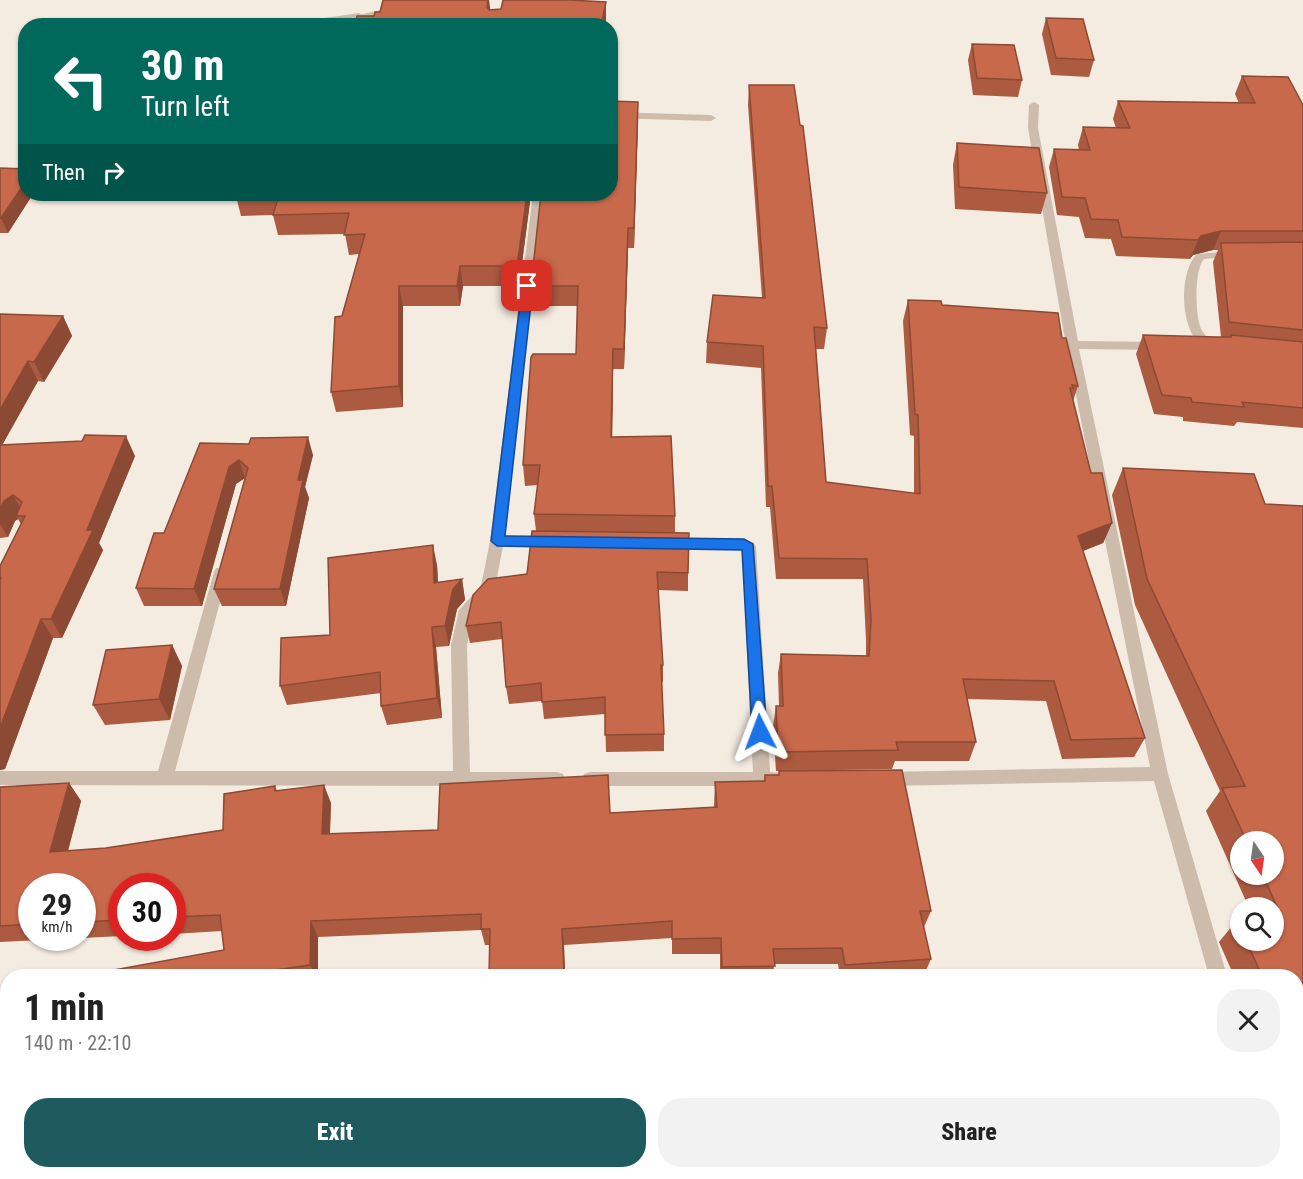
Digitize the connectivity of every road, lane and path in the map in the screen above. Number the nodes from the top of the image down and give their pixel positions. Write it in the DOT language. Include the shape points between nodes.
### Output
graph roads {
  1 [pos="408,8"];
  2 [pos="370,18"];
  3 [pos="1034,105"];
  4 [pos="618,115"];
  5 [pos="711,118"];
  6 [pos="537,201"];
  7 [pos="1248,254"];
  8 [pos="1072,345"];
  9 [pos="497,541"];
  10 [pos="568,542"];
  11 [pos="650,543"];
  12 [pos="227,552"];
  13 [pos="1160,774"];
  14 [pos="0,778"];
  15 [pos="165,778"];
  16 [pos="762,778"];
  17 [pos="462,779"];
  18 [pos="806,779"];
  19 [pos="864,779"];
  20 [pos="1216,969"];
  1 -- 2 [label="street"];
  3 -- 8 [label="street" via="1034,128"];
  4 -- 5 [label="street"];
  6 -- 9 [label="street"];
  7 -- 8 [label="street" via="1201,256 1194,263 1190,300 1194,327 1200,337 1216,348"];
  8 -- 13 [label="street"];
  9 -- 10 [label="street"];
  9 -- 17 [label="street" via="488,588 467,610 459,645"];
  11 -- 16 [label="street" via="748,547"];
  12 -- 15 [label="street"];
  13 -- 19 [label="street"];
  13 -- 20 [label="street"];
  14 -- 15 [label="street"];
  15 -- 17 [label="street"];
  16 -- 17 [label="street"];
  16 -- 18 [label="street"];
}
